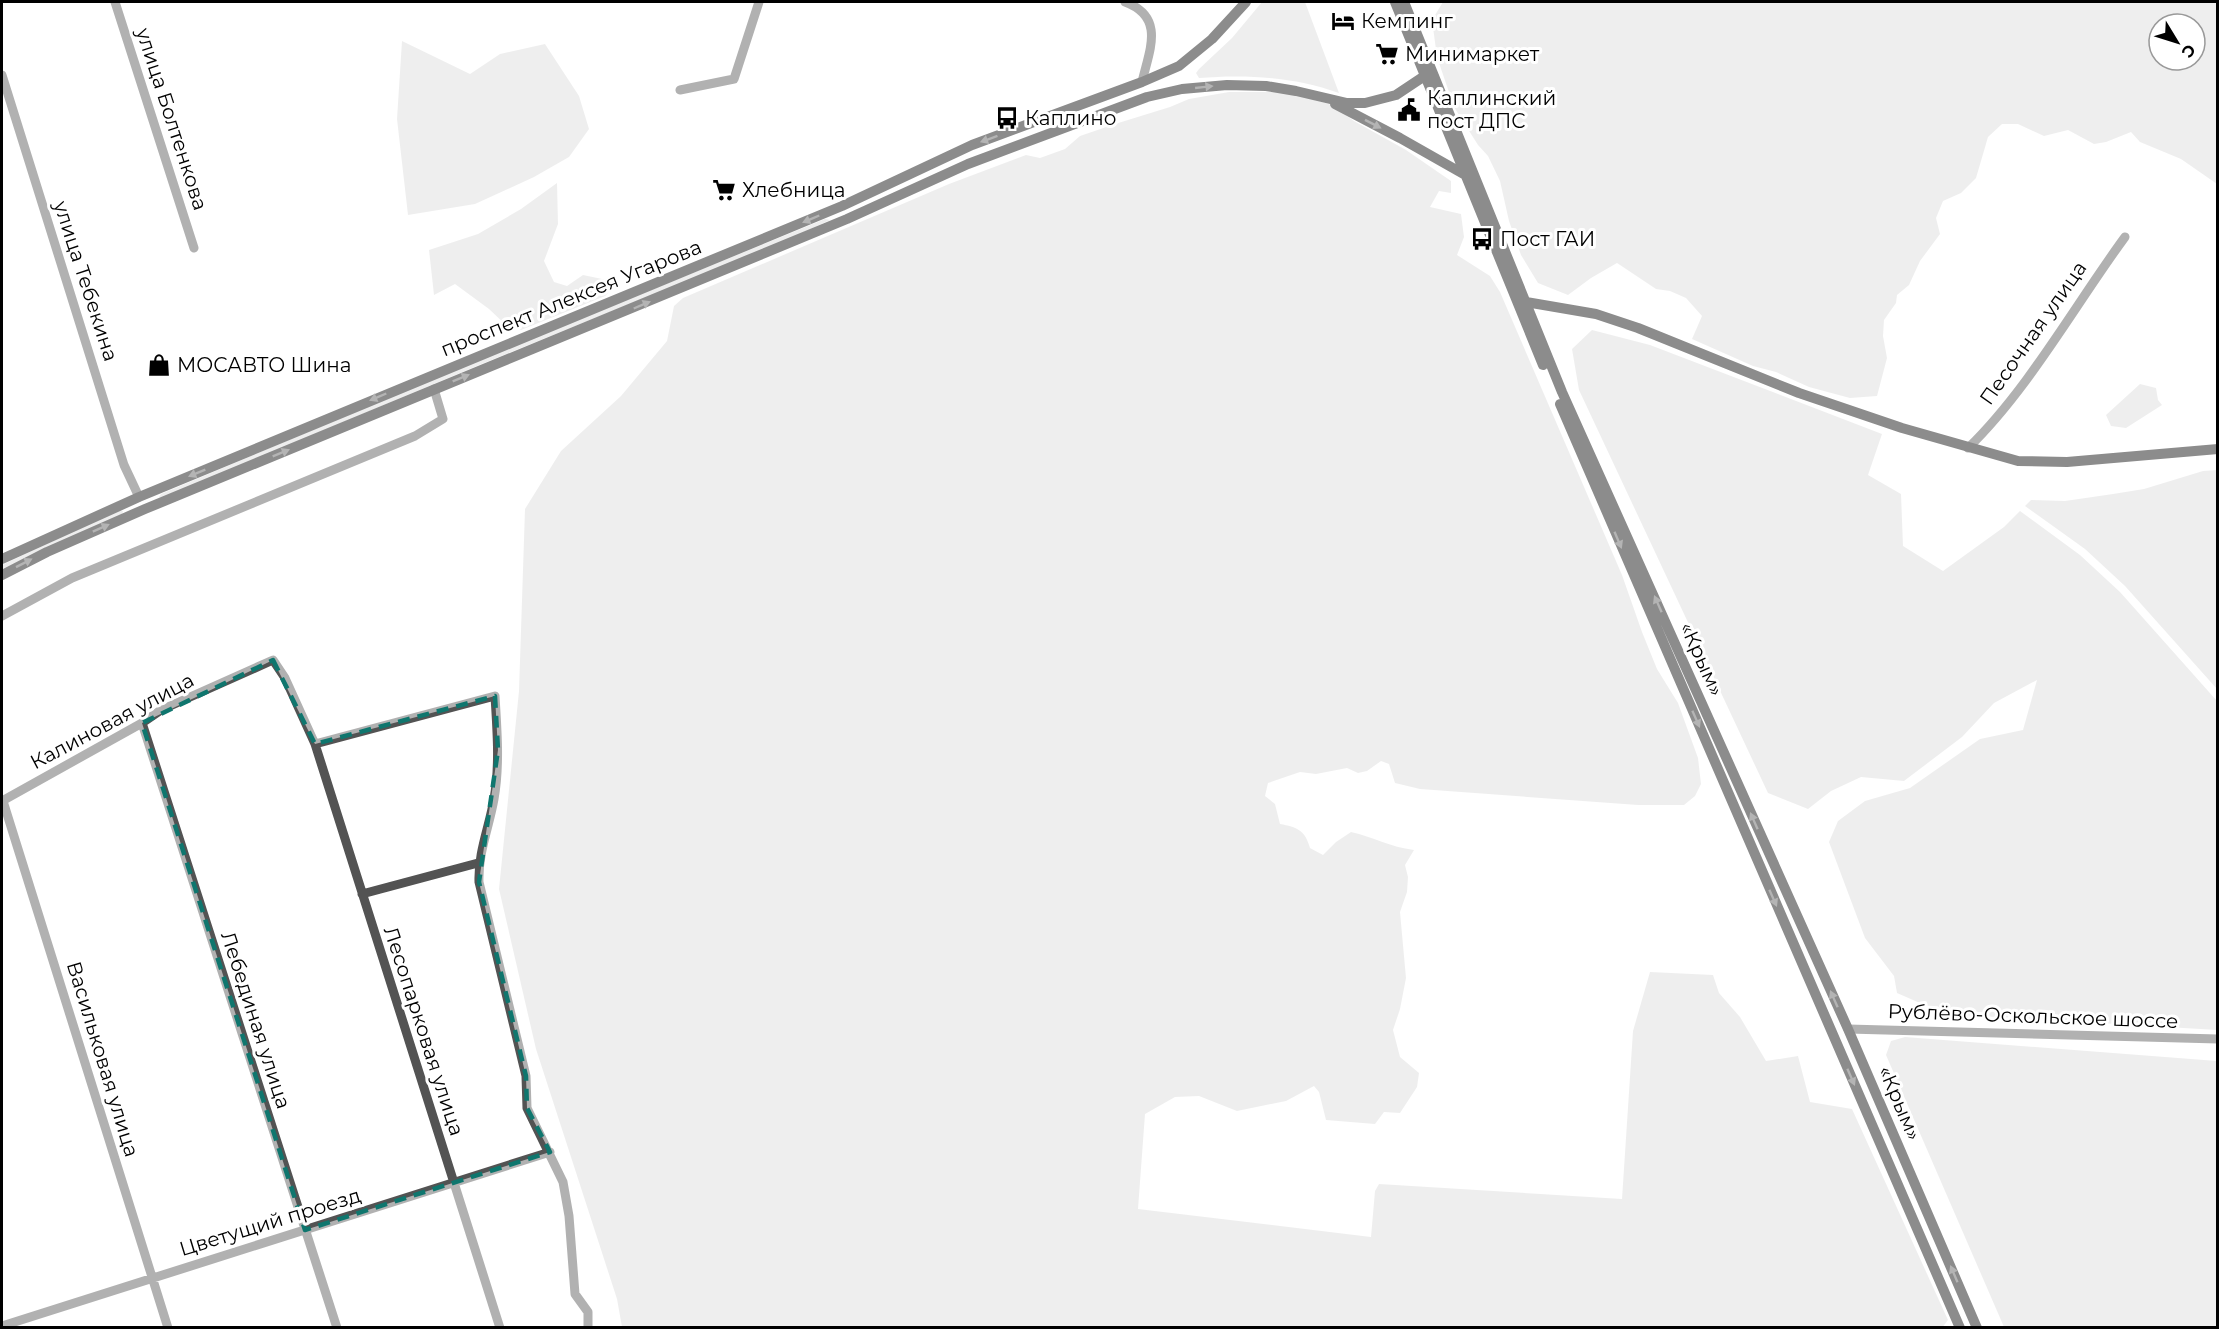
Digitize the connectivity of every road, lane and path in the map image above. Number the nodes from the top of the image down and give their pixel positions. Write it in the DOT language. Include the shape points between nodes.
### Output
graph roads {
  1 [pos="115,2"];
  2 [pos="759,2"];
  3 [pos="1125,2"];
  4 [pos="1246,2"];
  5 [pos="1395,2"];
  6 [pos="1404,2"];
  7 [pos="1428,73"];
  8 [pos="2,75"];
  9 [pos="1142,82"];
  10 [pos="680,90"];
  11 [pos="1147,97"];
  12 [pos="1321,97"];
  13 [pos="1467,176"];
  14 [pos="842,206"];
  15 [pos="847,219"];
  16 [pos="2125,237"];
  17 [pos="194,248"];
  18 [pos="1522,304"];
  19 [pos="434,389"];
  20 [pos="1968,448"];
  21 [pos="2217,449"];
  22 [pos="140,496"];
  23 [pos="145,509"];
  24 [pos="2,559"];
  25 [pos="2,575"];
  26 [pos="2,616"];
  27 [pos="273,660"];
  28 [pos="142,723"];
  29 [pos="315,744"];
  30 [pos="2,801"];
  31 [pos="478,863"];
  32 [pos="362,894"];
  33 [pos="1848,1029"];
  34 [pos="1831,1033"];
  35 [pos="2217,1039"];
  36 [pos="550,1152"];
  37 [pos="454,1184"];
  38 [pos="305,1230"];
  39 [pos="153,1277"];
  40 [pos="2,1326"];
  41 [pos="168,1328"];
  42 [pos="337,1328"];
  43 [pos="500,1328"];
  44 [pos="588,1328"];
  45 [pos="1960,1328"];
  46 [pos="1977,1328"];
  1 -- 17 [label="street, улица Болтенкова"];
  2 -- 10 [label="street" via="734,79"];
  3 -- 9 [label="street" via="1148,18 1153,29"];
  4 -- 9 [label="main road, проспект Алексея Угарова" via="1212,39 1179,66"];
  5 -- 7 [label="main road, «Крым»"];
  6 -- 7 [label="main road, «Крым»"];
  7 -- 12 [label="main road, проспект Алексея Угарова" via="1396,95 1365,103"];
  7 -- 13 [label="main road, «Крым»"];
  7 -- 18 [label="main road, «Крым»"];
  8 -- 22 [label="street, улица Тебекина" via="124,465"];
  9 -- 11 [label="main road"];
  9 -- 14 [label="main road, проспект Алексея Угарова, one-way" via="972,145"];
  11 -- 12 [label="main road, проспект Алексея Угарова, one-way" via="1227,85 1266,86"];
  11 -- 15 [label="main road, проспект Алексея Угарова" via="968,164"];
  12 -- 13 [label="main road, one-way"];
  13 -- 18 [label="main road, «Крым»"];
  14 -- 15 [label="main road"];
  14 -- 22 [label="main road, проспект Алексея Угарова, one-way"];
  19 -- 15 [label="main road, проспект Алексея Угарова, one-way"];
  16 -- 20 [label="street, Песочная улица" via="2023,384"];
  18 -- 20 [label="main road" via="1596,314 1799,393"];
  33 -- 18 [label="main road, «Крым», one-way"];
  18 -- 34 [label="main road, «Крым», one-way" via="1631,571"];
  23 -- 19 [label="main road, проспект Алексея Угарова, one-way"];
  19 -- 26 [label="street" via="443,419 416,436 72,578"];
  20 -- 21 [label="main road" via="2018,461 2067,462"];
  22 -- 23 [label="main road"];
  22 -- 24 [label="main road, проспект Алексея Угарова"];
  25 -- 23 [label="main road, проспект Алексея Угарова, one-way"];
  27 -- 28 [label="street, Калиновая улица" via="161,710"];
  27 -- 29 [label="street, Лесопарковая улица"];
  28 -- 30 [label="street, Калиновая улица"];
  28 -- 38 [label="street, Лебединая улица"];
  29 -- 31 [label="street" via="495,696 498,750 494,799"];
  29 -- 32 [label="street, Лесопарковая улица"];
  30 -- 39 [label="street, Васильковая улица"];
  31 -- 32 [label="street"];
  31 -- 36 [label="street" via="479,882 526,1076 527,1108"];
  32 -- 37 [label="street, Лесопарковая улица"];
  33 -- 34 [label="main road"];
  33 -- 35 [label="street, Рублёво-Оскольское шоссе"];
  46 -- 33 [label="main road, «Крым», one-way"];
  34 -- 45 [label="main road, «Крым», one-way"];
  36 -- 37 [label="street, Цветущий проезд"];
  36 -- 44 [label="street" via="565,1194 575,1294 588,1312"];
  37 -- 38 [label="street, Цветущий проезд"];
  37 -- 43 [label="street, Лесопарковая улица"];
  38 -- 39 [label="street, Цветущий проезд"];
  38 -- 42 [label="street, Лебединая улица"];
  39 -- 40 [label="street, Цветущий проезд"];
  39 -- 41 [label="street, Васильковая улица"];
}
